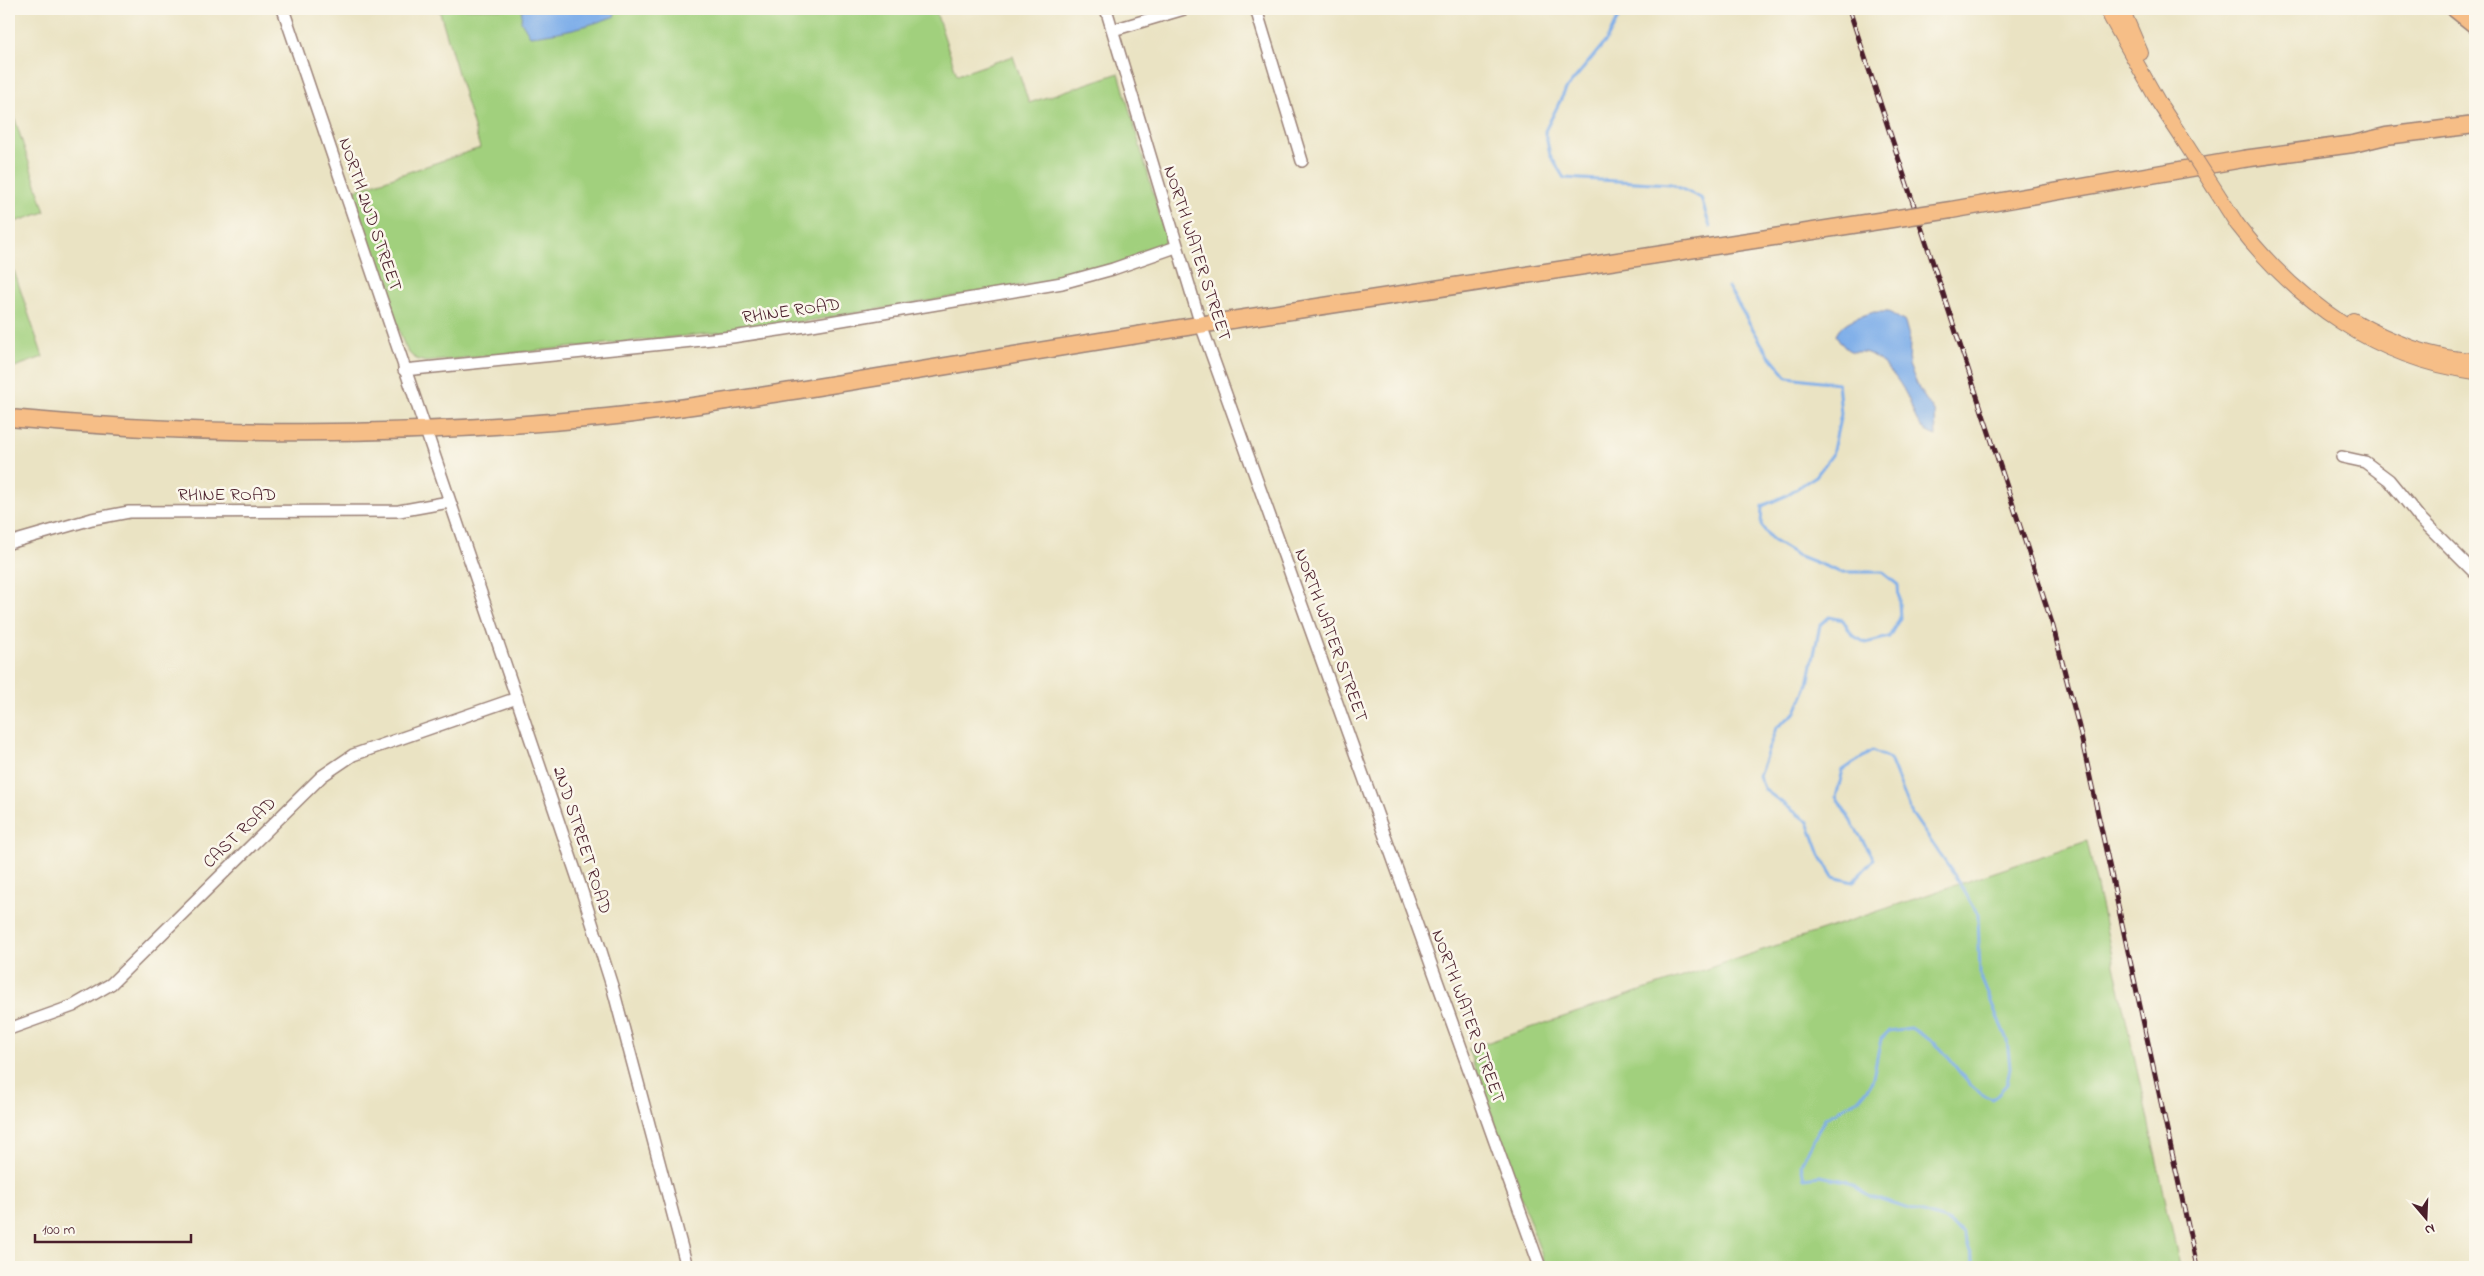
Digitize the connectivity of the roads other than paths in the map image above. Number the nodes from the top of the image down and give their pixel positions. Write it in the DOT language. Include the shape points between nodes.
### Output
graph roads {
  1 [pos="283,9"];
  2 [pos="1106,9"];
  3 [pos="1184,9"];
  4 [pos="1256,9"];
  5 [pos="2106,9"];
  6 [pos="2122,9"];
  7 [pos="2455,9"];
  8 [pos="2475,25"];
  9 [pos="1113,30"];
  10 [pos="2475,125"];
  11 [pos="2475,134"];
  12 [pos="2184,141"];
  13 [pos="2353,144"];
  14 [pos="1302,161"];
  15 [pos="1176,247"];
  16 [pos="2323,308"];
  17 [pos="1201,325"];
  18 [pos="2475,360"];
  19 [pos="404,370"];
  20 [pos="2475,372"];
  21 [pos="9,418"];
  22 [pos="426,430"];
  23 [pos="2342,457"];
  24 [pos="449,502"];
  25 [pos="9,544"];
  26 [pos="2475,573"];
  27 [pos="517,698"];
  28 [pos="9,1029"];
  29 [pos="687,1267"];
  30 [pos="1540,1267"];
  1 -- 19 [label="street, NORTH 2ND STREET"];
  2 -- 9 [label="street, NORTH WATER STREET"];
  3 -- 9 [label="street"];
  4 -- 14 [label="street"];
  5 -- 12 [label="main road"];
  6 -- 12 [label="main road"];
  7 -- 8 [label="highway"];
  9 -- 15 [label="street, NORTH WATER STREET"];
  10 -- 13 [label="highway" via="2386,136"];
  11 -- 13 [label="highway" via="2387,144"];
  12 -- 16 [label="main road, bridge" via="2237,224 2270,264"];
  13 -- 17 [label="highway, bridge" via="2168,171 1951,210"];
  15 -- 17 [label="street, NORTH WATER STREET"];
  15 -- 19 [label="street, RHINE ROAD" via="1062,283 812,325 732,337"];
  16 -- 18 [label="main road" via="2341,313 2402,343"];
  16 -- 20 [label="main road" via="2335,320 2375,343 2425,362"];
  17 -- 22 [label="highway" via="684,407 521,425"];
  17 -- 30 [label="street, NORTH WATER STREET"];
  19 -- 22 [label="street, NORTH 2ND STREET"];
  21 -- 22 [label="highway" via="87,426 234,432"];
  22 -- 24 [label="street, 2ND STREET ROAD"];
  23 -- 26 [label="street" via="2365,462 2389,480 2419,517"];
  24 -- 25 [label="street, RHINE ROAD" via="391,511 129,512 92,519"];
  24 -- 27 [label="street, 2ND STREET ROAD"];
  27 -- 28 [label="street, CAST ROAD" via="353,755 322,776 111,984 73,1006"];
  27 -- 29 [label="street, 2ND STREET ROAD" via="613,989"];
}
